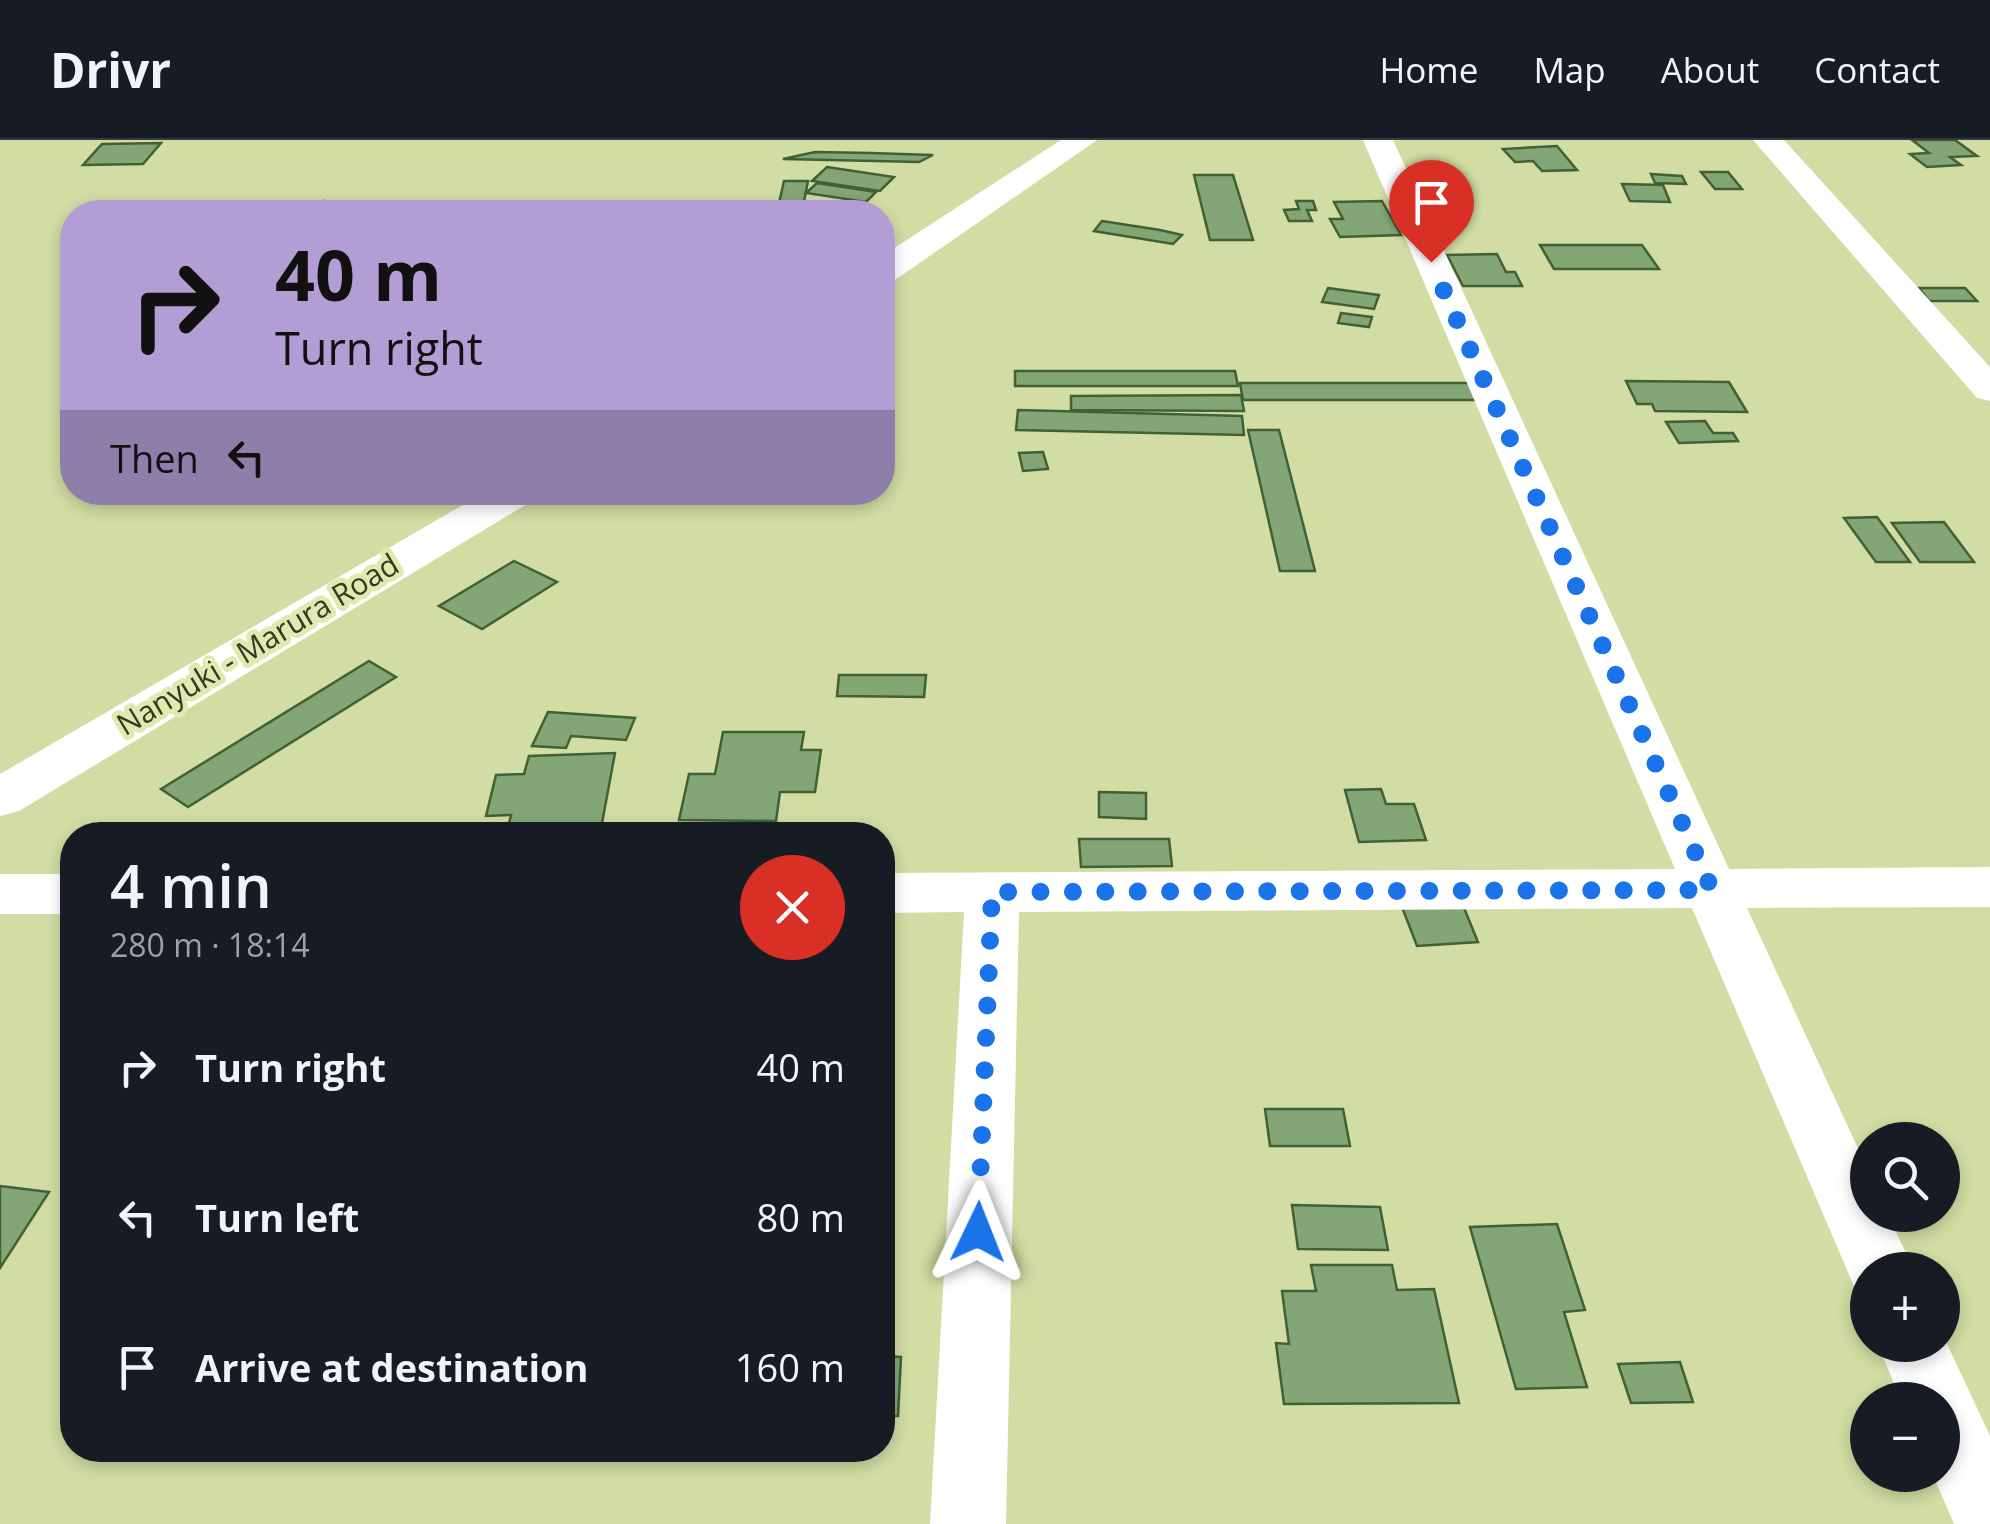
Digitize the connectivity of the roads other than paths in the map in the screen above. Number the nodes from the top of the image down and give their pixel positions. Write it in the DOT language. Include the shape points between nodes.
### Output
graph roads {
  1 [pos="1082,140"];
  2 [pos="1378,140"];
  3 [pos="1768,140"];
  4 [pos="895,263"];
  5 [pos="1990,390"];
  6 [pos="495,505"];
  7 [pos="0,798"];
  8 [pos="1990,887"];
  9 [pos="1712,890"];
  10 [pos="992,892"];
  11 [pos="895,893"];
  12 [pos="0,894"];
  13 [pos="60,894"];
  14 [pos="1872,1252"];
  15 [pos="1960,1452"];
  16 [pos="1990,1520"];
  17 [pos="968,1524"];
  1 -- 4 [label="street"];
  2 -- 9 [label="street"];
  3 -- 5 [label="street"];
  6 -- 7 [label="street, Nanyuki - Marura Road"];
  8 -- 9 [label="street"];
  9 -- 10 [label="street"];
  9 -- 14 [label="street"];
  10 -- 11 [label="street"];
  10 -- 17 [label="street"];
  12 -- 13 [label="street"];
  15 -- 16 [label="street"];
}
